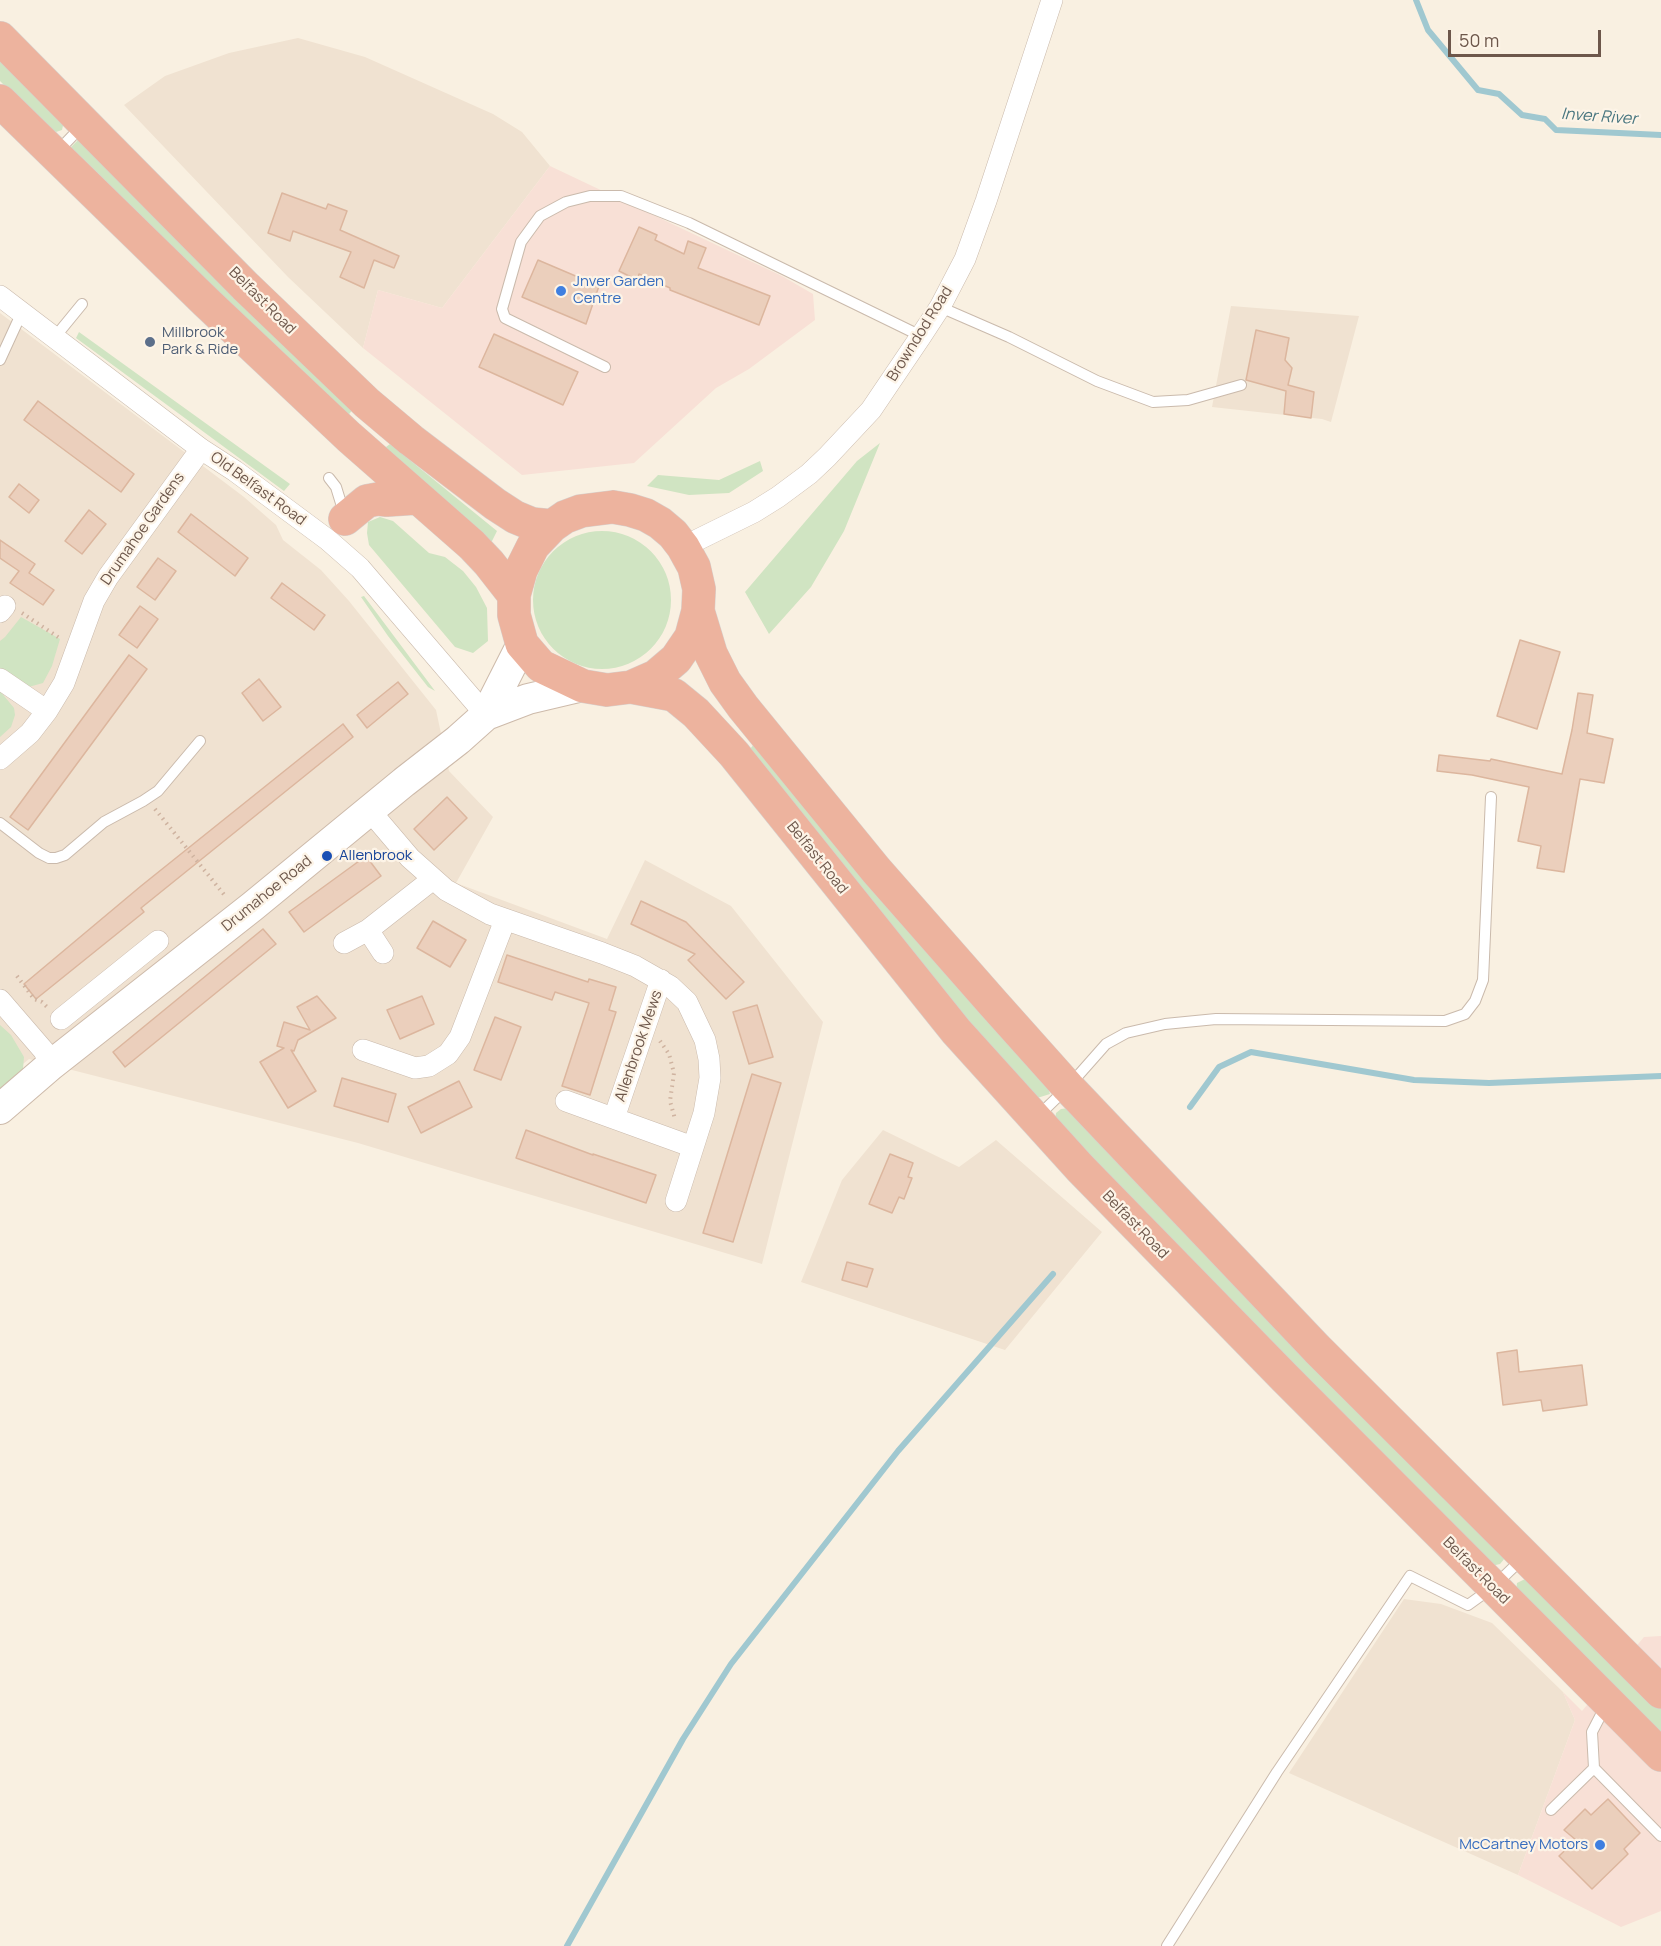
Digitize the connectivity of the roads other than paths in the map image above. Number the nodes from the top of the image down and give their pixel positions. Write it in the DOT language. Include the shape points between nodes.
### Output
graph roads {
  1 [pos="1052,0"];
  2 [pos="0,38"];
  3 [pos="0,100"];
  4 [pos="85,123"];
  5 [pos="55,155"];
  6 [pos="0,296"];
  7 [pos="82,304"];
  8 [pos="940,307"];
  9 [pos="22,312"];
  10 [pos="921,336"];
  11 [pos="55,337"];
  12 [pos="0,360"];
  13 [pos="606,367"];
  14 [pos="1241,386"];
  15 [pos="201,449"];
  16 [pos="329,478"];
  17 [pos="417,498"];
  18 [pos="552,526"];
  19 [pos="336,530"];
  20 [pos="683,547"];
  21 [pos="514,595"];
  22 [pos="698,611"];
  23 [pos="522,644"];
  24 [pos="0,679"];
  25 [pos="583,686"];
  26 [pos="631,687"];
  27 [pos="47,711"];
  28 [pos="486,715"];
  29 [pos="200,741"];
  30 [pos="0,759"];
  31 [pos="1491,797"];
  32 [pos="370,811"];
  33 [pos="0,823"];
  34 [pos="433,879"];
  35 [pos="505,920"];
  36 [pos="368,930"];
  37 [pos="158,941"];
  38 [pos="344,943"];
  39 [pos="383,953"];
  40 [pos="140,956"];
  41 [pos="661,980"];
  42 [pos="159,982"];
  43 [pos="0,1000"];
  44 [pos="61,1019"];
  45 [pos="363,1050"];
  46 [pos="51,1065"];
  47 [pos="1068,1087"];
  48 [pos="566,1101"];
  49 [pos="0,1109"];
  50 [pos="614,1118"];
  51 [pos="1035,1119"];
  52 [pos="693,1147"];
  53 [pos="676,1201"];
  54 [pos="1524,1557"];
  55 [pos="1493,1587"];
  56 [pos="1657,1682"];
  57 [pos="1608,1702"];
  58 [pos="1661,1755"];
  59 [pos="1594,1768"];
  60 [pos="1551,1810"];
  61 [pos="1661,1836"];
  62 [pos="1167,1946"];
  1 -- 8 [label="street, Browndod Road" via="986,201"];
  2 -- 4 [label="highway, Belfast Road"];
  3 -- 5 [label="highway"];
  4 -- 5 [label="lane"];
  4 -- 18 [label="highway, Belfast Road" via="330,368 402,433 515,517"];
  5 -- 17 [label="highway"];
  6 -- 9 [label="street, Old Belfast Road"];
  7 -- 11 [label="lane"];
  8 -- 10 [label="street, Browndod Road"];
  8 -- 14 [label="lane" via="1097,381 1153,402 1188,400"];
  9 -- 11 [label="street, Old Belfast Road"];
  9 -- 12 [label="lane"];
  10 -- 13 [label="lane" via="689,223 621,196 590,196 566,202 540,216 521,242 501,309 505,318"];
  10 -- 20 [label="street, Browndod Road" via="871,410 809,474 754,513"];
  11 -- 15 [label="street, Old Belfast Road"];
  15 -- 19 [label="street, Old Belfast Road"];
  15 -- 27 [label="street, Drumahoe Gardens" via="108,577 94,601 64,683"];
  16 -- 19 [label="lane" via="342,502"];
  17 -- 19 [label="highway" via="367,501"];
  17 -- 21 [label="highway" via="472,545"];
  18 -- 20 [label="highway" via="581,511 622,508 660,523"];
  18 -- 21 [label="highway" via="533,546"];
  19 -- 28 [label="street, Old Belfast Road" via="360,568"];
  20 -- 22 [label="highway" via="694,567"];
  21 -- 23 [label="highway" via="514,615"];
  22 -- 26 [label="highway" via="691,637 676,659 656,676"];
  22 -- 47 [label="highway" via="711,654 743,707 876,870"];
  23 -- 25 [label="highway" via="541,666"];
  23 -- 28 [label="main road, Drumahoe Road"];
  24 -- 27 [label="street"];
  25 -- 26 [label="highway" via="607,690"];
  25 -- 28 [label="main road, Drumahoe Road" via="528,699"];
  26 -- 51 [label="highway, Belfast Road" via="674,695 696,713 733,753 956,1031"];
  27 -- 30 [label="street, Drumahoe Gardens" via="30,733"];
  28 -- 32 [label="main road, Drumahoe Road"];
  29 -- 33 [label="lane" via="158,791 104,822 65,855 49,858"];
  31 -- 47 [label="lane" via="1483,980 1465,1014 1445,1021 1227,1019 1165,1024 1126,1033 1106,1044"];
  32 -- 34 [label="street"];
  32 -- 42 [label="main road, Drumahoe Road"];
  34 -- 35 [label="street" via="462,899"];
  34 -- 36 [label="street"];
  35 -- 41 [label="street" via="602,953"];
  35 -- 45 [label="street" via="460,1037 448,1054 429,1066 415,1068"];
  36 -- 38 [label="street"];
  36 -- 39 [label="street"];
  37 -- 40 [label="street"];
  40 -- 42 [label="street"];
  40 -- 44 [label="street"];
  41 -- 50 [label="street, Allenbrook Mews"];
  41 -- 52 [label="street, Allenbrook Mews" via="690,1007 709,1059 707,1100"];
  42 -- 46 [label="main road, Drumahoe Road"];
  43 -- 46 [label="street"];
  46 -- 49 [label="main road, Drumahoe Road"];
  47 -- 51 [label="lane"];
  47 -- 54 [label="highway" via="1317,1349"];
  48 -- 50 [label="street, Allenbrook Mews"];
  50 -- 52 [label="street, Allenbrook Mews"];
  51 -- 55 [label="highway, Belfast Road"];
  52 -- 53 [label="street, Allenbrook Mews"];
  54 -- 55 [label="lane"];
  54 -- 56 [label="highway"];
  55 -- 57 [label="highway, Belfast Road"];
  55 -- 62 [label="lane" via="1468,1605 1410,1576 1277,1772"];
  57 -- 58 [label="highway, Belfast Road"];
  57 -- 59 [label="lane" via="1592,1732"];
  59 -- 60 [label="lane"];
  59 -- 61 [label="lane"];
}
